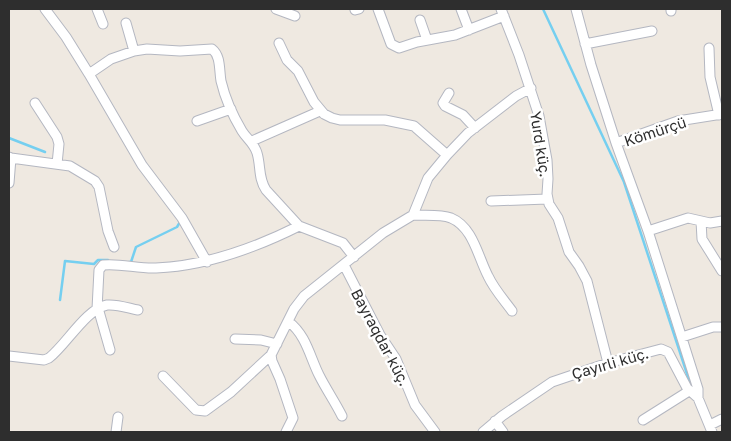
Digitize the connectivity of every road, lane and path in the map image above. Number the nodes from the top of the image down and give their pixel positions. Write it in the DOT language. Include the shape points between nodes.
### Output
graph roads {
  1 [pos="45,9"];
  2 [pos="97,9"];
  3 [pos="276,9"];
  4 [pos="378,9"];
  5 [pos="461,9"];
  6 [pos="576,9"];
  7 [pos="503,13"];
  8 [pos="295,16"];
  9 [pos="420,20"];
  10 [pos="126,22"];
  11 [pos="103,24"];
  12 [pos="469,30"];
  13 [pos="652,31"];
  14 [pos="427,40"];
  15 [pos="279,43"];
  16 [pos="585,44"];
  17 [pos="709,48"];
  18 [pos="134,51"];
  19 [pos="89,74"];
  20 [pos="530,88"];
  21 [pos="449,93"];
  22 [pos="35,103"];
  23 [pos="231,109"];
  24 [pos="320,111"];
  25 [pos="721,115"];
  26 [pos="197,121"];
  27 [pos="475,128"];
  28 [pos="252,141"];
  29 [pos="616,143"];
  30 [pos="447,156"];
  31 [pos="10,158"];
  32 [pos="57,164"];
  33 [pos="9,183"];
  34 [pos="548,199"];
  35 [pos="491,201"];
  36 [pos="413,216"];
  37 [pos="701,221"];
  38 [pos="722,221"];
  39 [pos="300,226"];
  40 [pos="648,231"];
  41 [pos="114,247"];
  42 [pos="354,257"];
  43 [pos="207,262"];
  44 [pos="344,266"];
  45 [pos="722,271"];
  46 [pos="98,309"];
  47 [pos="138,310"];
  48 [pos="512,311"];
  49 [pos="289,322"];
  50 [pos="722,327"];
  51 [pos="682,337"];
  52 [pos="234,340"];
  53 [pos="277,344"];
  54 [pos="110,350"];
  55 [pos="271,355"];
  56 [pos="9,356"];
  57 [pos="608,363"];
  58 [pos="163,376"];
  59 [pos="689,391"];
  60 [pos="698,398"];
  61 [pos="342,416"];
  62 [pos="118,417"];
  63 [pos="643,420"];
  64 [pos="722,420"];
  65 [pos="495,422"];
  66 [pos="711,429"];
  67 [pos="116,432"];
  68 [pos="286,432"];
  69 [pos="435,432"];
  70 [pos="484,432"];
  71 [pos="503,432"];
  1 -- 19 [label="street"];
  2 -- 11 [label="street"];
  3 -- 8 [label="street"];
  4 -- 14 [label="street" via="394,47"];
  5 -- 12 [label="street"];
  6 -- 16 [label="street"];
  7 -- 12 [label="street"];
  7 -- 20 [label="street, Yurd küç."];
  9 -- 14 [label="street"];
  10 -- 18 [label="street"];
  12 -- 14 [label="street"];
  13 -- 16 [label="street"];
  15 -- 24 [label="street"];
  16 -- 29 [label="street"];
  17 -- 25 [label="street" via="710,78"];
  18 -- 19 [label="street" via="111,59"];
  18 -- 23 [label="street" via="212,49 218,57 223,90"];
  19 -- 43 [label="street" via="142,165 182,218"];
  20 -- 27 [label="street"];
  20 -- 34 [label="street, Yurd küç." via="547,160"];
  21 -- 27 [label="street" via="444,103 446,106 463,115"];
  22 -- 32 [label="street" via="57,137"];
  23 -- 26 [label="street"];
  23 -- 28 [label="street" via="241,130"];
  24 -- 28 [label="street"];
  24 -- 30 [label="street" via="340,120 384,120 414,126"];
  25 -- 29 [label="street, Kömürçü" via="678,121"];
  27 -- 30 [label="street"];
  28 -- 39 [label="street" via="259,158 262,184"];
  29 -- 40 [label="street"];
  30 -- 36 [label="street" via="428,178"];
  31 -- 32 [label="street"];
  31 -- 33 [label="street"];
  32 -- 41 [label="street" via="70,166 95,181"];
  34 -- 35 [label="street"];
  34 -- 57 [label="street, Yurd küç." via="558,218 566,246 587,281"];
  36 -- 42 [label="street" via="382,233"];
  36 -- 48 [label="street" via="442,216 460,223 476,247 494,286"];
  37 -- 38 [label="street"];
  37 -- 40 [label="street" via="682,219"];
  37 -- 45 [label="street" via="702,239"];
  39 -- 42 [label="street" via="336,239"];
  39 -- 43 [label="street"];
  40 -- 51 [label="street"];
  42 -- 44 [label="street"];
  43 -- 46 [label="street" via="154,268 103,265 99,270"];
  44 -- 49 [label="street" via="304,296"];
  44 -- 69 [label="street, Bayraqdar küç." via="396,359 415,405"];
  46 -- 47 [label="street" via="114,305"];
  46 -- 54 [label="street"];
  46 -- 56 [label="street" via="49,358"];
  49 -- 53 [label="street"];
  49 -- 61 [label="street" via="303,337"];
  50 -- 51 [label="street"];
  51 -- 60 [label="street"];
  52 -- 53 [label="street" via="262,340"];
  53 -- 55 [label="street"];
  55 -- 58 [label="street" via="205,411 196,410"];
  55 -- 68 [label="street" via="293,418"];
  57 -- 59 [label="street, Çayırli küç." via="665,350 672,357"];
  57 -- 65 [label="street, Çayırli küç." via="552,382"];
  59 -- 60 [label="street, Çayırli küç."];
  59 -- 63 [label="street"];
  60 -- 66 [label="street, Çayırli küç."];
  62 -- 67 [label="street"];
  64 -- 66 [label="street"];
  65 -- 70 [label="street, Çayırli küç."];
  65 -- 71 [label="street"];
}
